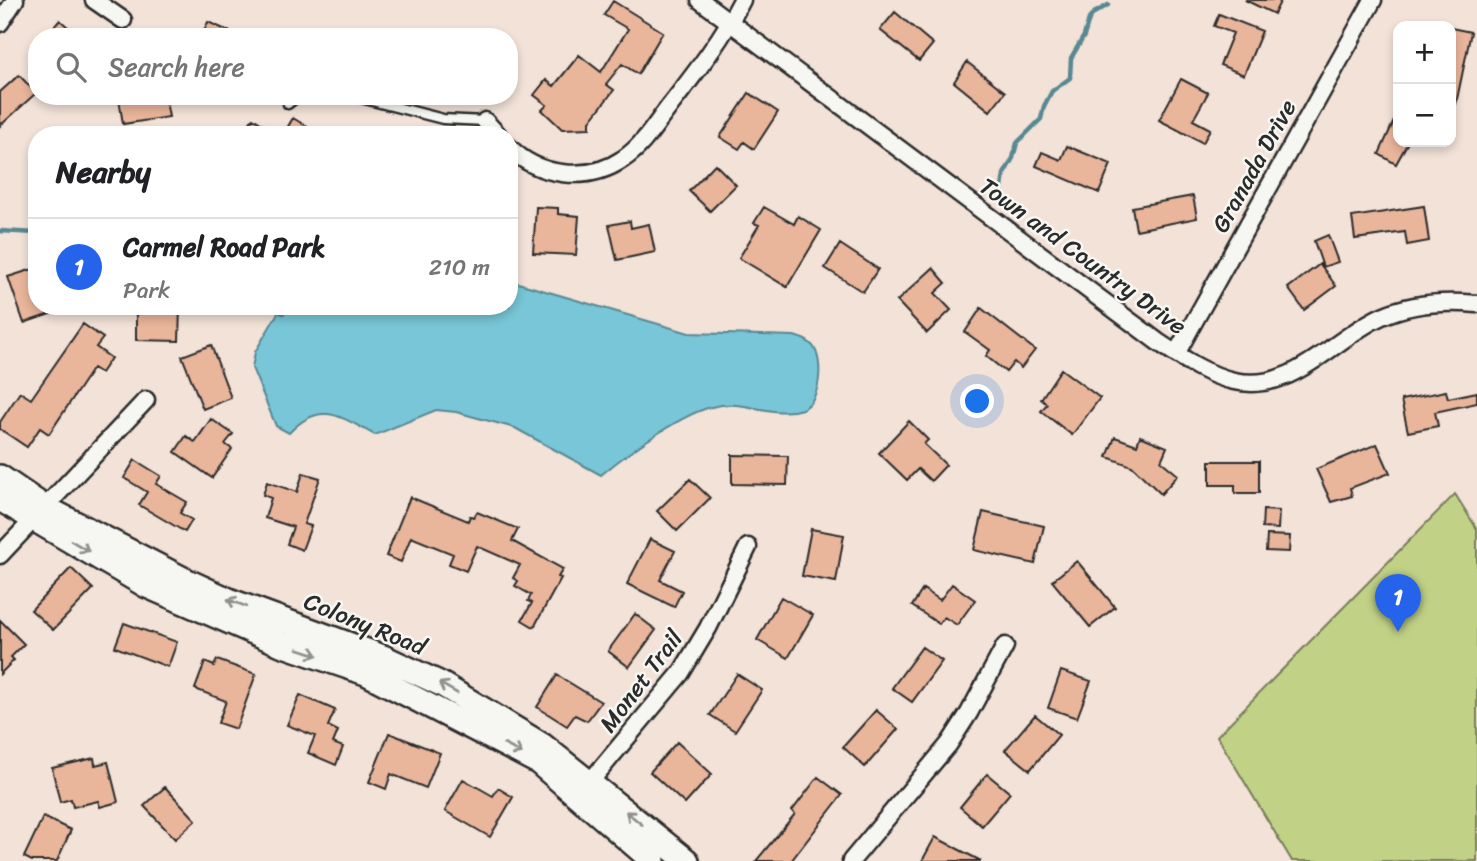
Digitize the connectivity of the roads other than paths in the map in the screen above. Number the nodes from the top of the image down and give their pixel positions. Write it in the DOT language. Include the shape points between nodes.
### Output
graph roads {
  1 [pos="15,0"];
  2 [pos="94,0"];
  3 [pos="700,0"];
  4 [pos="742,0"];
  5 [pos="1373,0"];
  6 [pos="123,20"];
  7 [pos="0,23"];
  8 [pos="730,23"];
  9 [pos="388,105"];
  10 [pos="485,121"];
  11 [pos="490,126"];
  12 [pos="518,155"];
  13 [pos="1477,304"];
  14 [pos="1176,354"];
  15 [pos="146,400"];
  16 [pos="0,477"];
  17 [pos="0,499"];
  18 [pos="39,513"];
  19 [pos="748,547"];
  20 [pos="0,555"];
  21 [pos="1006,646"];
  22 [pos="584,789"];
  23 [pos="653,861"];
  24 [pos="687,861"];
  25 [pos="851,861"];
  1 -- 7 [label="street"];
  2 -- 6 [label="street"];
  3 -- 8 [label="street, Town and Country Drive"];
  4 -- 8 [label="street"];
  5 -- 14 [label="street, Granada Drive"];
  8 -- 12 [label="street" via="641,144 617,163 586,174 559,173"];
  8 -- 14 [label="street, Town and Country Drive"];
  9 -- 10 [label="lane" via="443,119"];
  10 -- 11 [label="street"];
  13 -- 14 [label="street, Town and Country Drive" via="1429,304 1395,311 1362,327 1303,368 1262,382 1235,382"];
  15 -- 18 [label="street"];
  16 -- 18 [label="main road, Colony Road"];
  17 -- 18 [label="main road, Colony Road"];
  18 -- 20 [label="street"];
  18 -- 22 [label="main road, Colony Road" via="231,601 383,657 441,684 542,745"];
  19 -- 22 [label="street, Monet Trail" via="681,673"];
  21 -- 25 [label="street" via="949,744"];
  22 -- 23 [label="main road, Colony Road"];
  24 -- 22 [label="main road, Colony Road, one-way"];
}
